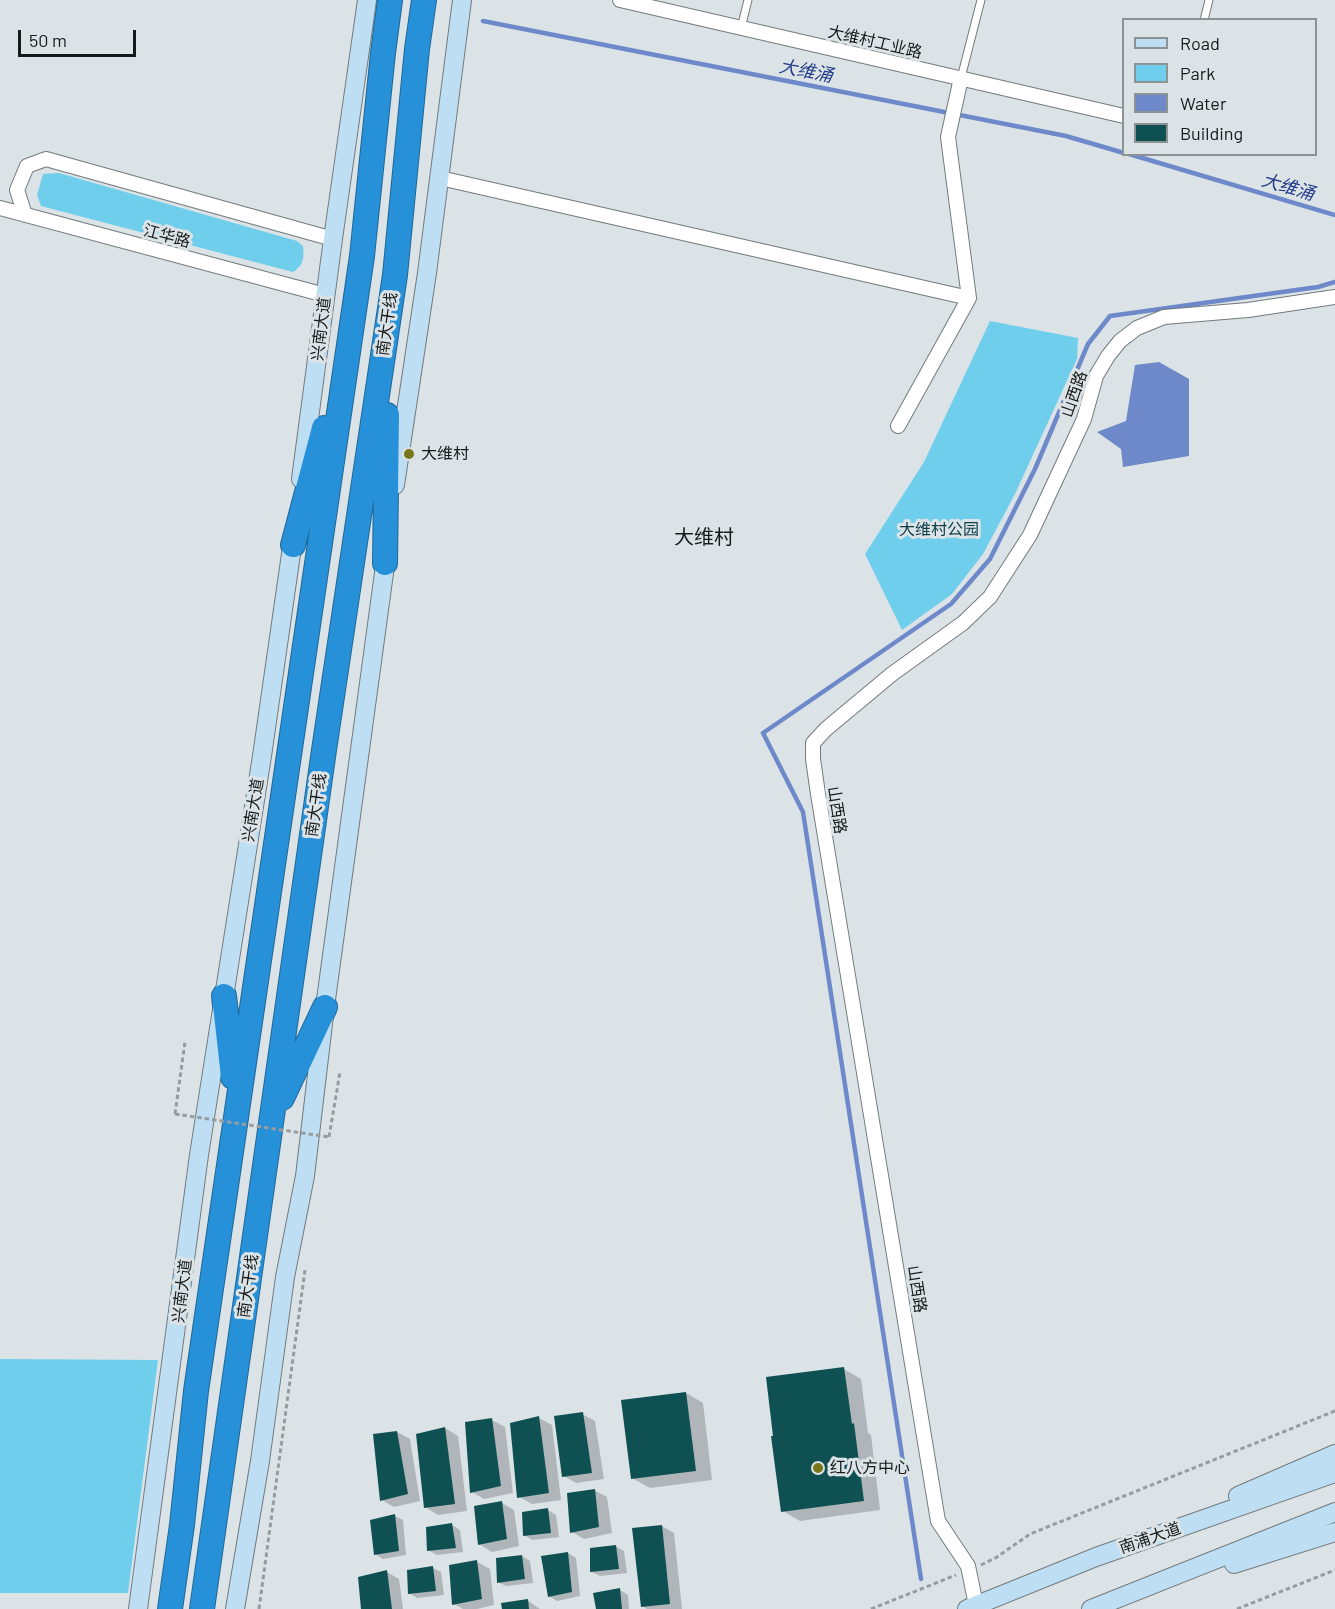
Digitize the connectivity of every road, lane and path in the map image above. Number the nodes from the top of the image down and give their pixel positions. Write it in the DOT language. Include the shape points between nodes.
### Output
graph roads {
  1 [pos="390,0"];
  2 [pos="424,0"];
  3 [pos="620,0"];
  4 [pos="748,0"];
  5 [pos="981,0"];
  6 [pos="1209,0"];
  7 [pos="461,1"];
  8 [pos="366,5"];
  9 [pos="1204,18"];
  10 [pos="741,28"];
  11 [pos="961,78"];
  12 [pos="1122,116"];
  13 [pos="440,178"];
  14 [pos="0,208"];
  15 [pos="25,215"];
  16 [pos="333,239"];
  17 [pos="325,295"];
  18 [pos="1335,297"];
  19 [pos="969,298"];
  20 [pos="355,309"];
  21 [pos="388,318"];
  22 [pos="898,426"];
  23 [pos="293,544"];
  24 [pos="385,563"];
  25 [pos="224,996"];
  26 [pos="325,1007"];
  27 [pos="185,1042"];
  28 [pos="340,1072"];
  29 [pos="236,1113"];
  30 [pos="272,1119"];
  31 [pos="325,1127"];
  32 [pos="323,1139"];
  33 [pos="305,1268"];
  34 [pos="1335,1411"];
  35 [pos="1335,1454"];
  36 [pos="1335,1473"];
  37 [pos="1335,1512"];
  38 [pos="1335,1532"];
  39 [pos="997,1557"];
  40 [pos="1096,1557"];
  41 [pos="1335,1570"];
  42 [pos="950,1578"];
  43 [pos="971,1607"];
  44 [pos="1094,1608"];
  45 [pos="138,1609"];
  46 [pos="170,1609"];
  47 [pos="202,1609"];
  48 [pos="236,1609"];
  49 [pos="259,1609"];
  50 [pos="871,1609"];
  51 [pos="1237,1609"];
  1 -- 20 [label="highway, 南大干线"];
  2 -- 21 [label="highway, 南大干线"];
  3 -- 10 [label="street, 大维村工业路"];
  4 -- 10 [label="lane"];
  5 -- 11 [label="lane"];
  6 -- 9 [label="lane"];
  7 -- 13 [label="main road"];
  8 -- 16 [label="main road, 兴南大道"];
  10 -- 11 [label="street, 大维村工业路"];
  11 -- 12 [label="street, 大维村工业路"];
  11 -- 19 [label="street" via="948,137"];
  13 -- 19 [label="street"];
  13 -- 24 [label="main road"];
  14 -- 15 [label="street, 江华路"];
  15 -- 16 [label="street" via="17,190 27,166 46,159"];
  15 -- 17 [label="street, 江华路"];
  16 -- 17 [label="main road, 兴南大道"];
  17 -- 23 [label="main road, 兴南大道"];
  18 -- 43 [label="street, 山西路" via="1164,317 1137,328 1120,341 1096,376 1084,419 1030,535 990,597 813,743 818,794 938,1521 968,1566"];
  19 -- 22 [label="street"];
  20 -- 23 [label="highway"];
  20 -- 29 [label="highway, 南大干线"];
  21 -- 24 [label="highway"];
  21 -- 30 [label="highway, 南大干线"];
  23 -- 25 [label="main road, 兴南大道"];
  24 -- 26 [label="main road"];
  25 -- 29 [label="highway"];
  25 -- 45 [label="main road, 兴南大道"];
  26 -- 30 [label="highway"];
  26 -- 48 [label="main road" via="305,1176 285,1277"];
  27 -- 28 [label="path, bridge" via="175,1114 329,1137"];
  29 -- 46 [label="highway, 南大干线"];
  30 -- 47 [label="highway, 南大干线"];
  31 -- 32 [label="path"];
  33 -- 49 [label="path"];
  34 -- 39 [label="path" via="1030,1534"];
  35 -- 40 [label="main road"];
  36 -- 40 [label="main road, 南浦大道"];
  37 -- 44 [label="main road"];
  38 -- 44 [label="main road"];
  40 -- 43 [label="main road, 南浦大道"];
  41 -- 51 [label="path"];
  42 -- 50 [label="path"];
}
